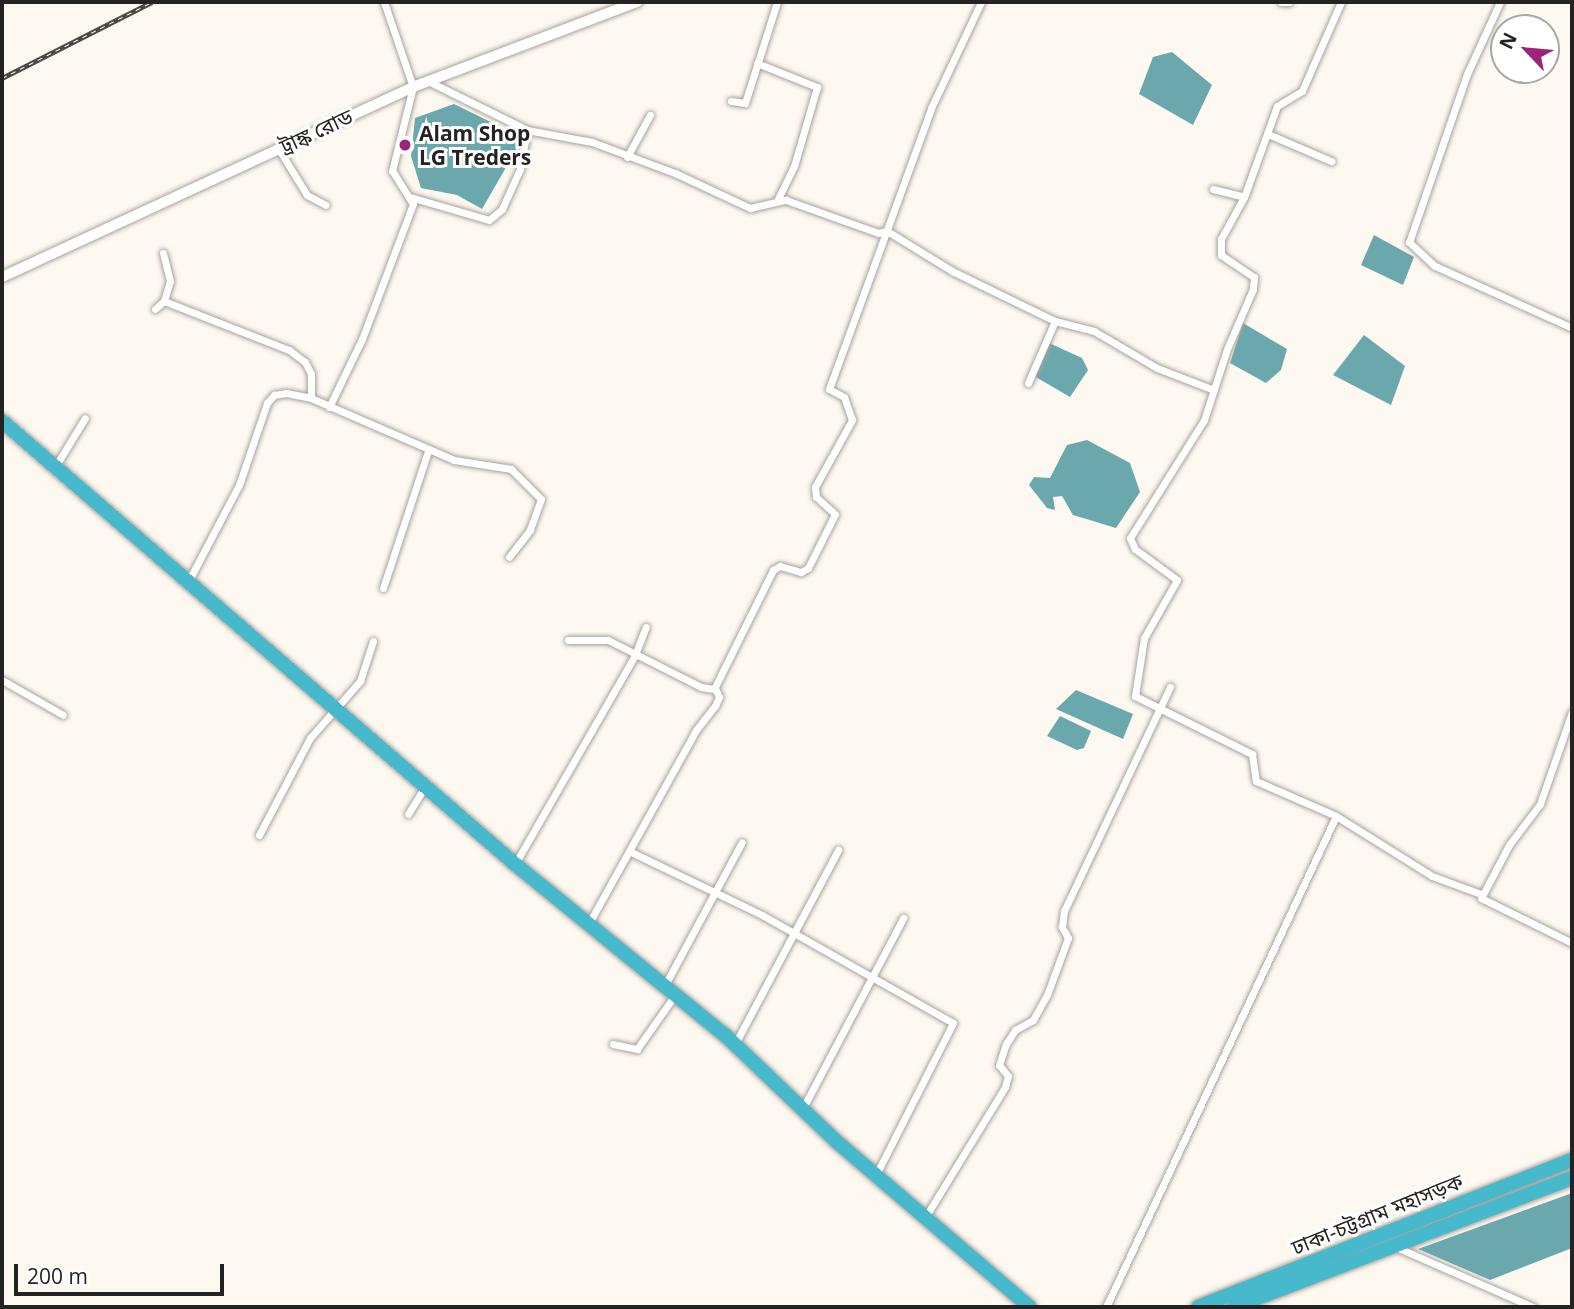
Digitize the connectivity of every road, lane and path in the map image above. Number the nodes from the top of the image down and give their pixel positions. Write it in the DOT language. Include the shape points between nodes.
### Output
graph roads {
  1 [pos="384,2"];
  2 [pos="637,2"];
  3 [pos="777,2"];
  4 [pos="981,2"];
  5 [pos="1281,2"];
  6 [pos="1289,2"];
  7 [pos="1341,2"];
  8 [pos="1500,2"];
  9 [pos="757,63"];
  10 [pos="428,81"];
  11 [pos="413,87"];
  12 [pos="731,101"];
  13 [pos="650,115"];
  14 [pos="527,130"];
  15 [pos="1268,134"];
  16 [pos="278,148"];
  17 [pos="627,157"];
  18 [pos="1331,161"];
  19 [pos="1213,188"];
  20 [pos="410,197"];
  21 [pos="1244,197"];
  22 [pos="778,199"];
  23 [pos="327,205"];
  24 [pos="887,231"];
  25 [pos="163,253"];
  26 [pos="2,277"];
  27 [pos="164,302"];
  28 [pos="155,309"];
  29 [pos="1055,321"];
  30 [pos="1572,328"];
  31 [pos="1028,383"];
  32 [pos="1214,390"];
  33 [pos="311,398"];
  34 [pos="329,407"];
  35 [pos="85,418"];
  36 [pos="2,421"];
  37 [pos="428,451"];
  38 [pos="55,468"];
  39 [pos="509,557"];
  40 [pos="187,582"];
  41 [pos="383,588"];
  42 [pos="646,627"];
  43 [pos="568,640"];
  44 [pos="373,641"];
  45 [pos="635,654"];
  46 [pos="2,680"];
  47 [pos="10,685"];
  48 [pos="1170,687"];
  49 [pos="715,688"];
  50 [pos="2,690"];
  51 [pos="334,707"];
  52 [pos="1158,710"];
  53 [pos="1572,712"];
  54 [pos="63,715"];
  55 [pos="427,785"];
  56 [pos="408,814"];
  57 [pos="1336,816"];
  58 [pos="259,835"];
  59 [pos="742,842"];
  60 [pos="629,850"];
  61 [pos="838,850"];
  62 [pos="515,864"];
  63 [pos="1481,894"];
  64 [pos="716,896"];
  65 [pos="903,918"];
  66 [pos="588,925"];
  67 [pos="794,937"];
  68 [pos="1572,943"];
  69 [pos="874,976"];
  70 [pos="670,990"];
  71 [pos="613,1044"];
  72 [pos="734,1044"];
  73 [pos="803,1108"];
  74 [pos="1572,1160"];
  75 [pos="876,1175"];
  76 [pos="1572,1178"];
  77 [pos="926,1216"];
  78 [pos="1393,1246"];
  79 [pos="1030,1307"];
  80 [pos="1106,1307"];
  81 [pos="1198,1307"];
  82 [pos="1234,1307"];
  83 [pos="1533,1307"];
  1 -- 11 [label="street"];
  2 -- 10 [label="main road, ট্রাঙ্ক রোড"];
  3 -- 9 [label="street"];
  4 -- 24 [label="street" via="931,107"];
  5 -- 6 [label="street"];
  7 -- 15 [label="street" via="1302,91 1277,106"];
  8 -- 30 [label="street" via="1467,74 1409,242 1435,266"];
  9 -- 12 [label="street" via="745,103"];
  9 -- 22 [label="street" via="817,87 794,166"];
  10 -- 11 [label="main road, ট্রাঙ্ক রোড"];
  10 -- 14 [label="street"];
  11 -- 16 [label="main road, ট্রাঙ্ক রোড"];
  11 -- 20 [label="street" via="392,171 394,181"];
  13 -- 17 [label="street"];
  14 -- 17 [label="street" via="565,135"];
  14 -- 20 [label="street" via="520,169 502,209 489,220"];
  15 -- 18 [label="street"];
  15 -- 21 [label="street"];
  16 -- 23 [label="street" via="307,195"];
  16 -- 26 [label="main road, ট্রাঙ্ক রোড"];
  17 -- 22 [label="street" via="675,173 750,208"];
  19 -- 21 [label="street"];
  20 -- 34 [label="street" via="412,210 387,263 362,339"];
  21 -- 32 [label="street" via="1220,239 1220,251 1254,277 1253,289"];
  22 -- 24 [label="street" via="878,233"];
  24 -- 29 [label="street" via="952,271"];
  24 -- 49 [label="street" via="829,388 844,397 852,420 814,492 833,510 833,520 805,571 780,566 773,570"];
  25 -- 27 [label="street" via="170,281"];
  27 -- 28 [label="street"];
  27 -- 33 [label="street" via="289,350 305,362 311,374"];
  29 -- 31 [label="street"];
  29 -- 32 [label="street" via="1094,331 1157,368"];
  32 -- 52 [label="street" via="1204,420 1130,538 1135,549 1177,580 1138,655 1135,696"];
  33 -- 34 [label="street"];
  33 -- 40 [label="street" via="274,395 267,403 239,485"];
  34 -- 37 [label="street"];
  35 -- 38 [label="street"];
  36 -- 38 [label="highway"];
  37 -- 39 [label="street" via="475,465 511,469 541,499 530,530"];
  37 -- 41 [label="street"];
  38 -- 40 [label="highway"];
  40 -- 51 [label="highway"];
  42 -- 45 [label="street"];
  43 -- 45 [label="street" via="608,640"];
  44 -- 51 [label="street" via="360,681"];
  45 -- 49 [label="street" via="701,687"];
  45 -- 62 [label="street" via="526,852"];
  46 -- 47 [label="street"];
  47 -- 50 [label="street"];
  47 -- 54 [label="street"];
  48 -- 52 [label="street"];
  49 -- 60 [label="street" via="719,697 715,706 696,730"];
  51 -- 55 [label="highway"];
  51 -- 58 [label="street" via="310,738"];
  52 -- 57 [label="street" via="1252,754 1256,781"];
  52 -- 77 [label="street" via="1134,771 1064,911 1062,927 1068,938 1047,995 1032,1020 1015,1030 1006,1044 999,1065 1008,1076 1005,1087"];
  53 -- 63 [label="street" via="1540,804"];
  55 -- 56 [label="street"];
  55 -- 62 [label="highway"];
  57 -- 63 [label="street" via="1432,876"];
  57 -- 80 [label="street"];
  59 -- 64 [label="street"];
  60 -- 64 [label="street"];
  60 -- 66 [label="street"];
  61 -- 67 [label="street"];
  62 -- 66 [label="highway"];
  63 -- 68 [label="street" via="1484,900"];
  64 -- 67 [label="street" via="762,915"];
  64 -- 70 [label="street"];
  65 -- 69 [label="street"];
  66 -- 70 [label="highway"];
  67 -- 69 [label="street"];
  67 -- 72 [label="street"];
  69 -- 73 [label="street"];
  69 -- 75 [label="street" via="953,1023"];
  70 -- 71 [label="street" via="637,1049"];
  70 -- 72 [label="highway"];
  72 -- 73 [label="highway"];
  73 -- 75 [label="highway"];
  74 -- 81 [label="highway, ঢাকা-চট্টগ্রাম মহাসড়ক"];
  75 -- 77 [label="highway"];
  76 -- 78 [label="highway, ঢাকা-চট্টগ্রাম মহাসড়ক"];
  77 -- 79 [label="highway"];
  78 -- 82 [label="highway, ঢাকা-চট্টগ্রাম মহাসড়ক"];
  78 -- 83 [label="street"];
}
